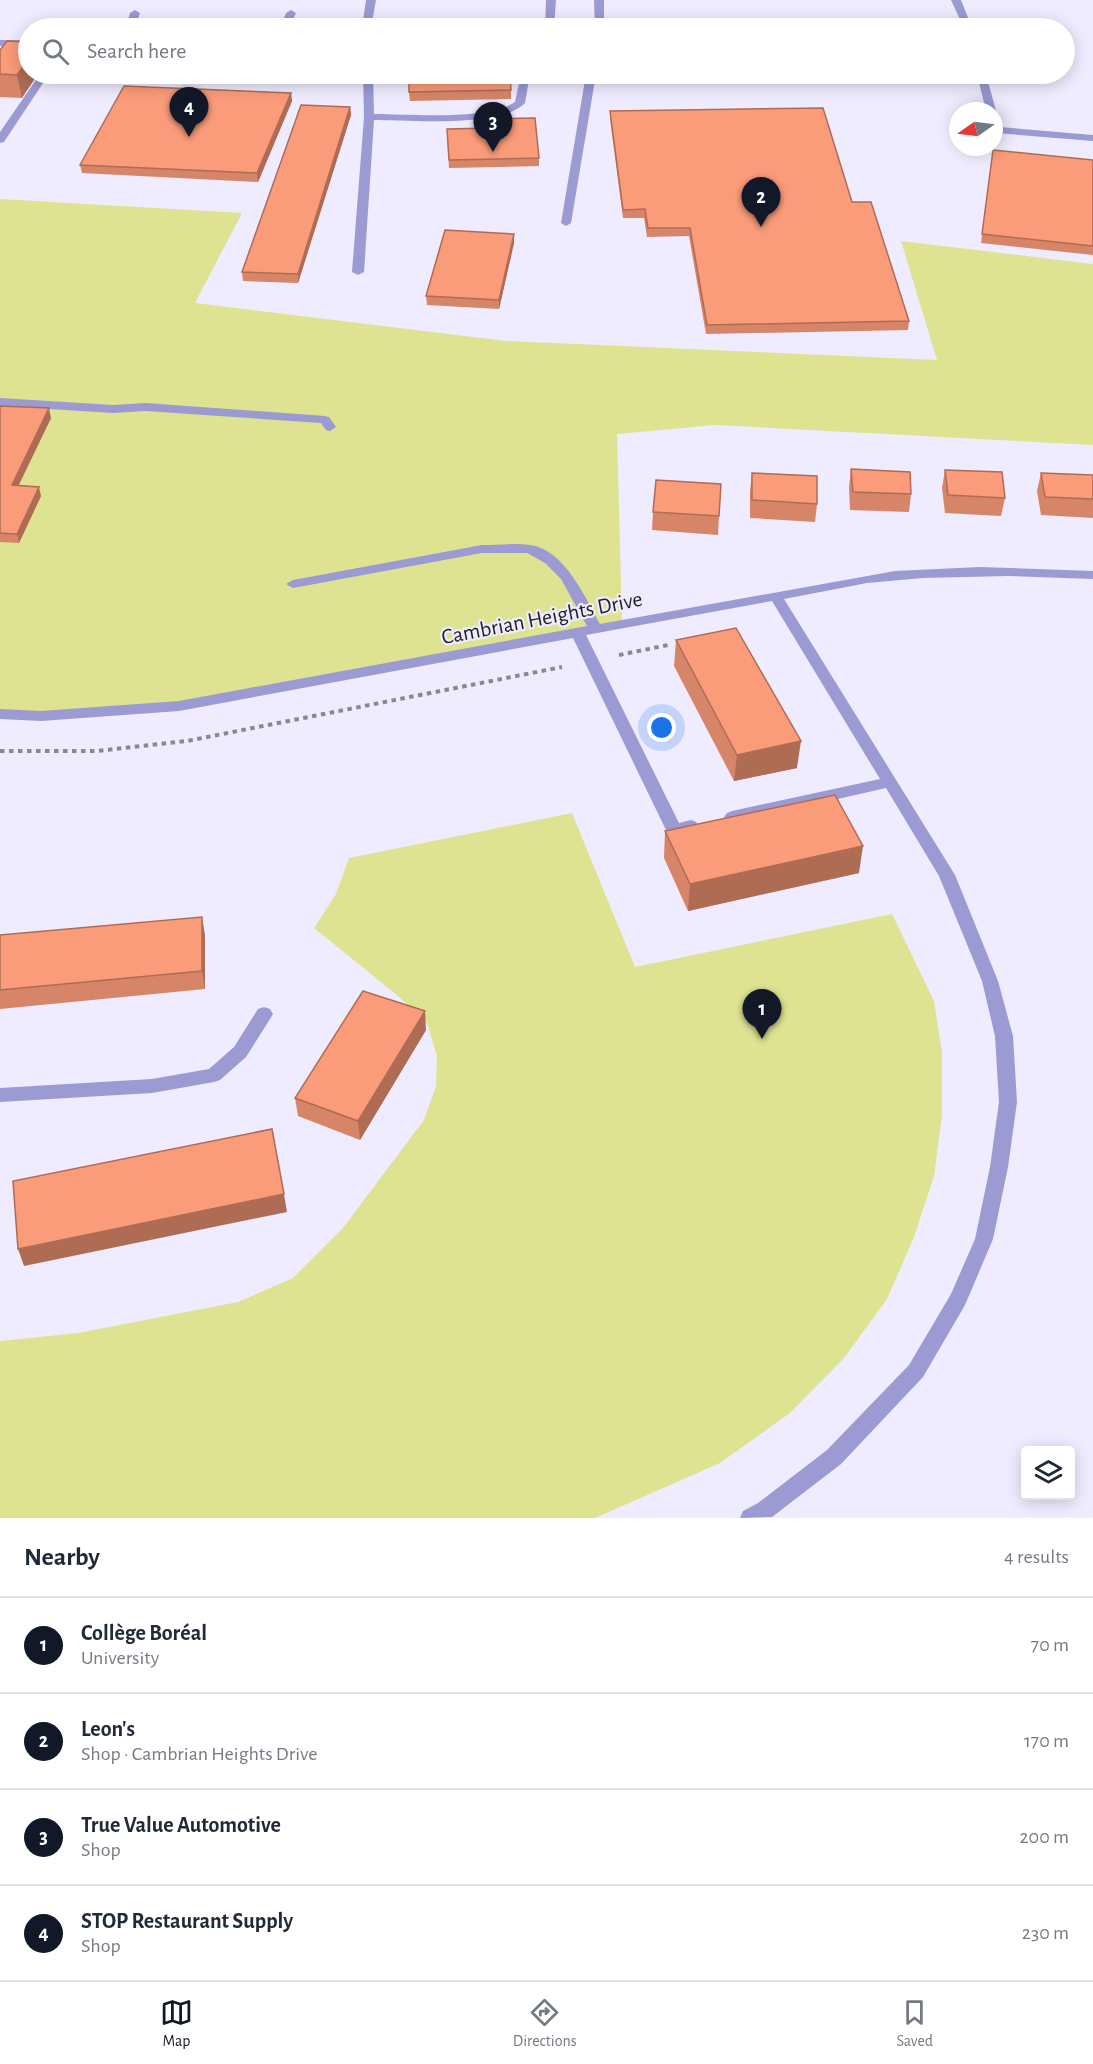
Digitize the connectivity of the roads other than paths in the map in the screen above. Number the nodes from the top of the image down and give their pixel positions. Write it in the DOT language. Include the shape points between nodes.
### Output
graph roads {
  1 [pos="371,0"];
  2 [pos="552,0"];
  3 [pos="599,0"];
  4 [pos="956,0"];
  5 [pos="135,13"];
  6 [pos="291,13"];
  7 [pos="133,18"];
  8 [pos="289,18"];
  9 [pos="368,18"];
  10 [pos="551,18"];
  11 [pos="600,18"];
  12 [pos="964,18"];
  13 [pos="0,43"];
  14 [pos="18,43"];
  15 [pos="37,84"];
  16 [pos="368,84"];
  17 [pos="523,84"];
  18 [pos="589,84"];
  19 [pos="984,84"];
  20 [pos="989,102"];
  21 [pos="369,117"];
  22 [pos="1003,131"];
  23 [pos="1093,138"];
  24 [pos="0,140"];
  25 [pos="566,222"];
  26 [pos="358,272"];
  27 [pos="0,402"];
  28 [pos="330,427"];
  29 [pos="1093,575"];
  30 [pos="293,584"];
  31 [pos="776,596"];
  32 [pos="596,629"];
  33 [pos="578,633"];
  34 [pos="0,714"];
  35 [pos="890,782"];
  36 [pos="264,1014"];
  37 [pos="0,1095"];
  38 [pos="750,1518"];
  1 -- 9 [label="street"];
  2 -- 10 [label="street"];
  3 -- 11 [label="street"];
  4 -- 12 [label="street"];
  5 -- 7 [label="street"];
  6 -- 8 [label="street"];
  13 -- 14 [label="street"];
  15 -- 24 [label="street"];
  16 -- 21 [label="street"];
  17 -- 21 [label="street" via="520,103 509,111 487,116"];
  18 -- 25 [label="street"];
  19 -- 20 [label="street"];
  21 -- 26 [label="street"];
  22 -- 23 [label="street"];
  27 -- 28 [label="street" via="235,413 325,420"];
  29 -- 31 [label="street, Cambrian Heights Drive" via="1026,570 910,573"];
  30 -- 32 [label="street" via="482,549 530,549 550,560 567,577"];
  31 -- 32 [label="street, Cambrian Heights Drive"];
  31 -- 35 [label="street"];
  32 -- 33 [label="street, Cambrian Heights Drive"];
  33 -- 34 [label="street, Cambrian Heights Drive" via="179,706 41,716"];
  33 -- 35 [label="street" via="674,830"];
  35 -- 38 [label="street" via="947,875 990,981 1004,1036 1008,1102 999,1167 984,1239 958,1299 916,1371 834,1457"];
  36 -- 37 [label="street" via="240,1052 214,1075 152,1086"];
}
